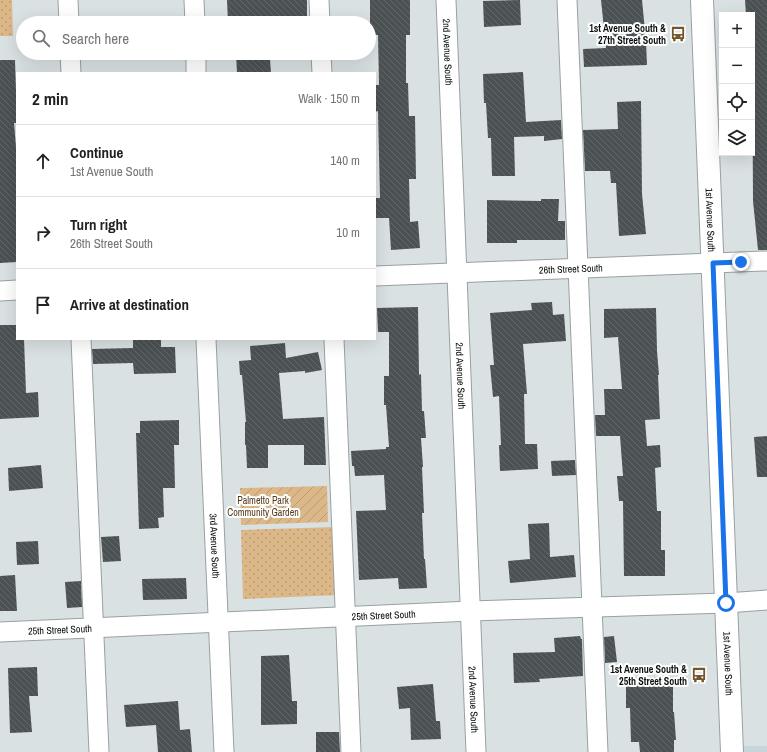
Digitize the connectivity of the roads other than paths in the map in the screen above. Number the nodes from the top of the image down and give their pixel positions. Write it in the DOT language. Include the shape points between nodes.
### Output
graph roads {
  1 [pos="68,0"];
  2 [pos="194,0"];
  3 [pos="319,0"];
  4 [pos="446,0"];
  5 [pos="567,0"];
  6 [pos="702,0"];
  7 [pos="69,16"];
  8 [pos="195,16"];
  9 [pos="320,16"];
  10 [pos="70,60"];
  11 [pos="196,60"];
  12 [pos="321,60"];
  13 [pos="71,72"];
  14 [pos="196,72"];
  15 [pos="322,72"];
  16 [pos="767,261"];
  17 [pos="713,263"];
  18 [pos="578,268"];
  19 [pos="457,273"];
  20 [pos="376,276"];
  21 [pos="16,290"];
  22 [pos="0,291"];
  23 [pos="81,340"];
  24 [pos="206,340"];
  25 [pos="334,340"];
  26 [pos="767,600"];
  27 [pos="726,603"];
  28 [pos="592,607"];
  29 [pos="471,611"];
  30 [pos="344,616"];
  31 [pos="219,622"];
  32 [pos="94,627"];
  33 [pos="0,632"];
  34 [pos="99,752"];
  35 [pos="224,752"];
  36 [pos="351,752"];
  37 [pos="476,752"];
  38 [pos="598,752"];
  39 [pos="732,752"];
  1 -- 7 [label="street"];
  2 -- 8 [label="street"];
  3 -- 9 [label="street"];
  4 -- 19 [label="street, 2nd Avenue South"];
  5 -- 18 [label="street"];
  6 -- 17 [label="main road, 1st Avenue South"];
  10 -- 13 [label="street"];
  11 -- 14 [label="street"];
  12 -- 15 [label="street"];
  16 -- 17 [label="street, 26th Street South"];
  17 -- 18 [label="street, 26th Street South"];
  17 -- 27 [label="main road, 1st Avenue South"];
  18 -- 19 [label="street, 26th Street South"];
  18 -- 28 [label="street"];
  19 -- 20 [label="street, 26th Street South"];
  19 -- 29 [label="street, 2nd Avenue South"];
  21 -- 22 [label="street"];
  23 -- 32 [label="street"];
  24 -- 31 [label="street, 3rd Avenue South"];
  25 -- 30 [label="street"];
  26 -- 27 [label="street, 25th Street South"];
  27 -- 28 [label="street, 25th Street South"];
  27 -- 39 [label="main road, 1st Avenue South"];
  28 -- 29 [label="street, 25th Street South"];
  28 -- 38 [label="street"];
  29 -- 30 [label="street, 25th Street South"];
  29 -- 37 [label="street, 2nd Avenue South"];
  30 -- 31 [label="street, 25th Street South"];
  30 -- 36 [label="street"];
  31 -- 32 [label="street, 25th Street South"];
  31 -- 35 [label="street, 3rd Avenue South"];
  32 -- 33 [label="street, 25th Street South"];
  32 -- 34 [label="street"];
}
